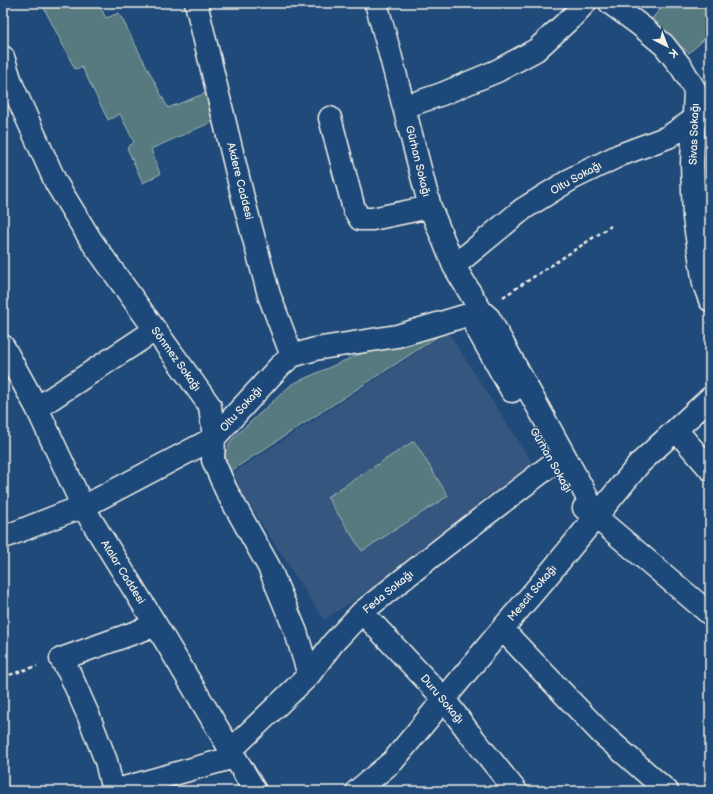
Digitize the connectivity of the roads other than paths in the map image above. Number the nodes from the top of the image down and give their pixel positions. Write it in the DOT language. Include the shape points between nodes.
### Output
graph roads {
  1 [pos="196,3"];
  2 [pos="376,3"];
  3 [pos="585,3"];
  4 [pos="610,3"];
  5 [pos="3,57"];
  6 [pos="404,107"];
  7 [pos="702,115"];
  8 [pos="330,118"];
  9 [pos="430,207"];
  10 [pos="702,217"];
  11 [pos="454,266"];
  12 [pos="710,300"];
  13 [pos="481,311"];
  14 [pos="155,330"];
  15 [pos="3,346"];
  16 [pos="292,356"];
  17 [pos="710,398"];
  18 [pos="38,408"];
  19 [pos="676,430"];
  20 [pos="214,438"];
  21 [pos="558,459"];
  22 [pos="710,469"];
  23 [pos="82,507"];
  24 [pos="596,517"];
  25 [pos="7,536"];
  26 [pos="362,612"];
  27 [pos="710,614"];
  28 [pos="156,625"];
  29 [pos="502,629"];
  30 [pos="309,675"];
  31 [pos="444,699"];
  32 [pos="233,753"];
  33 [pos="113,791"];
  34 [pos="255,791"];
  35 [pos="357,791"];
  36 [pos="516,791"];
  37 [pos="667,791"];
  1 -- 16 [label="street, Akdere Caddesi" via="268,295"];
  2 -- 6 [label="street, Gürhan Sokağı"];
  3 -- 6 [label="street" via="536,50 497,71"];
  4 -- 7 [label="street, Sivas Sokağı" via="664,45 695,90"];
  5 -- 14 [label="street, Sönmez Sokağı" via="12,85 56,183 92,242"];
  6 -- 9 [label="street, Gürhan Sokağı"];
  7 -- 10 [label="street, Sivas Sokağı" via="692,164"];
  7 -- 11 [label="street, Oltu Sokağı" via="668,137 620,155 573,178 523,209"];
  8 -- 9 [label="street" via="354,209 360,219 372,219"];
  9 -- 11 [label="street, Gürhan Sokağı"];
  10 -- 12 [label="street, Sivas Sokağı" via="704,284"];
  11 -- 13 [label="street, Gürhan Sokağı"];
  13 -- 16 [label="street, Oltu Sokağı" via="397,336 315,349"];
  13 -- 21 [label="street, Gürhan Sokağı" via="489,318"];
  14 -- 18 [label="street"];
  14 -- 20 [label="street, Sönmez Sokağı" via="210,406"];
  15 -- 18 [label="street, Atalar Caddesi"];
  16 -- 20 [label="street, Oltu Sokağı"];
  17 -- 19 [label="street, Mescit Sokağı"];
  18 -- 23 [label="street, Atalar Caddesi"];
  19 -- 22 [label="street"];
  19 -- 24 [label="street, Mescit Sokağı" via="640,463"];
  20 -- 23 [label="street, Oltu Sokağı"];
  20 -- 30 [label="street, Sönmez Sokağı" via="213,460 226,490 269,567 296,632"];
  21 -- 24 [label="street, Gürhan Sokağı" via="585,493"];
  21 -- 26 [label="street, Feda Sokağı"];
  23 -- 25 [label="street, Oltu Sokağı"];
  23 -- 28 [label="street, Atalar Caddesi"];
  24 -- 27 [label="street, Gürhan Sokağı"];
  24 -- 29 [label="street, Mescit Sokağı"];
  26 -- 30 [label="street, Feda Sokağı" via="333,643"];
  26 -- 31 [label="street, Duru Sokağı"];
  28 -- 32 [label="street, Atalar Caddesi"];
  28 -- 33 [label="street" via="61,659 89,717 106,761"];
  29 -- 31 [label="street, Mescit Sokağı"];
  29 -- 37 [label="street" via="601,732"];
  30 -- 32 [label="street, Feda Sokağı"];
  31 -- 35 [label="street, Mescit Sokağı" via="393,761"];
  31 -- 36 [label="street, Duru Sokağı"];
  32 -- 33 [label="street"];
  32 -- 34 [label="street, Atalar Caddesi"];
}
